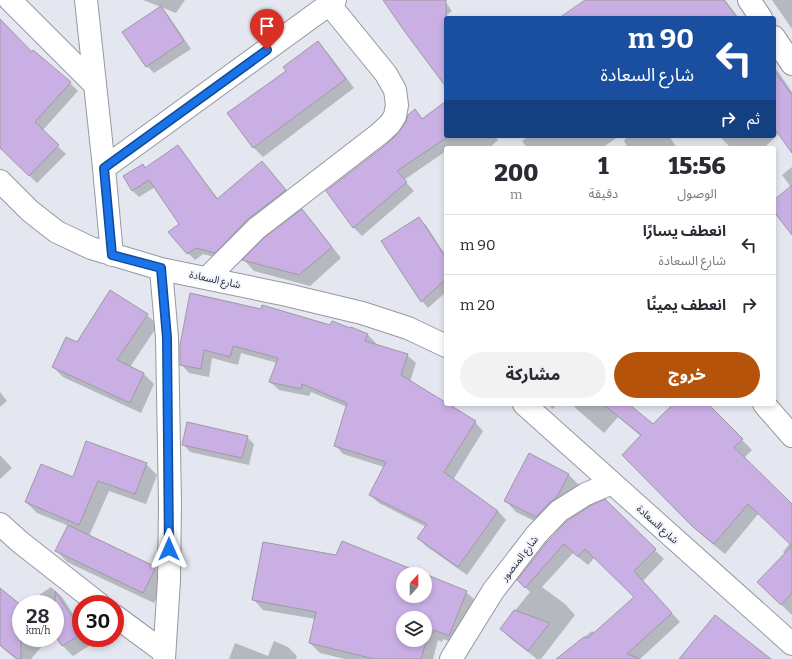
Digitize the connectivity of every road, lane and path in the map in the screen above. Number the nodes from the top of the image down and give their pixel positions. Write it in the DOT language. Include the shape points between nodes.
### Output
graph roads {
  1 [pos="10,0"];
  2 [pos="86,0"];
  3 [pos="749,0"];
  4 [pos="332,2"];
  5 [pos="760,16"];
  6 [pos="776,40"];
  7 [pos="792,64"];
  8 [pos="95,85"];
  9 [pos="104,168"];
  10 [pos="0,181"];
  11 [pos="112,255"];
  12 [pos="161,268"];
  13 [pos="207,278"];
  14 [pos="444,345"];
  15 [pos="526,406"];
  16 [pos="766,406"];
  17 [pos="792,436"];
  18 [pos="612,483"];
  19 [pos="0,524"];
  20 [pos="88,595"];
  21 [pos="124,623"];
  22 [pos="792,644"];
  23 [pos="164,656"];
  24 [pos="451,659"];
  1 -- 8 [label="street"];
  2 -- 8 [label="street"];
  3 -- 5 [label="street"];
  4 -- 9 [label="street"];
  4 -- 13 [label="street" via="395,90 395,116 379,134 257,228"];
  6 -- 7 [label="street"];
  8 -- 9 [label="street"];
  9 -- 11 [label="street"];
  10 -- 11 [label="street, شارع السعادة" via="57,232"];
  11 -- 12 [label="street, شارع السعادة"];
  12 -- 13 [label="street, شارع السعادة"];
  12 -- 23 [label="street" via="167,338 170,504"];
  13 -- 14 [label="street, شارع السعادة" via="287,294 362,313 408,328"];
  15 -- 18 [label="street, شارع السعادة"];
  16 -- 17 [label="street"];
  18 -- 22 [label="street, شارع السعادة"];
  18 -- 24 [label="street, شارع المنصور" via="586,494 559,511 536,535 493,591"];
  19 -- 20 [label="street"];
  21 -- 23 [label="street"];
}
